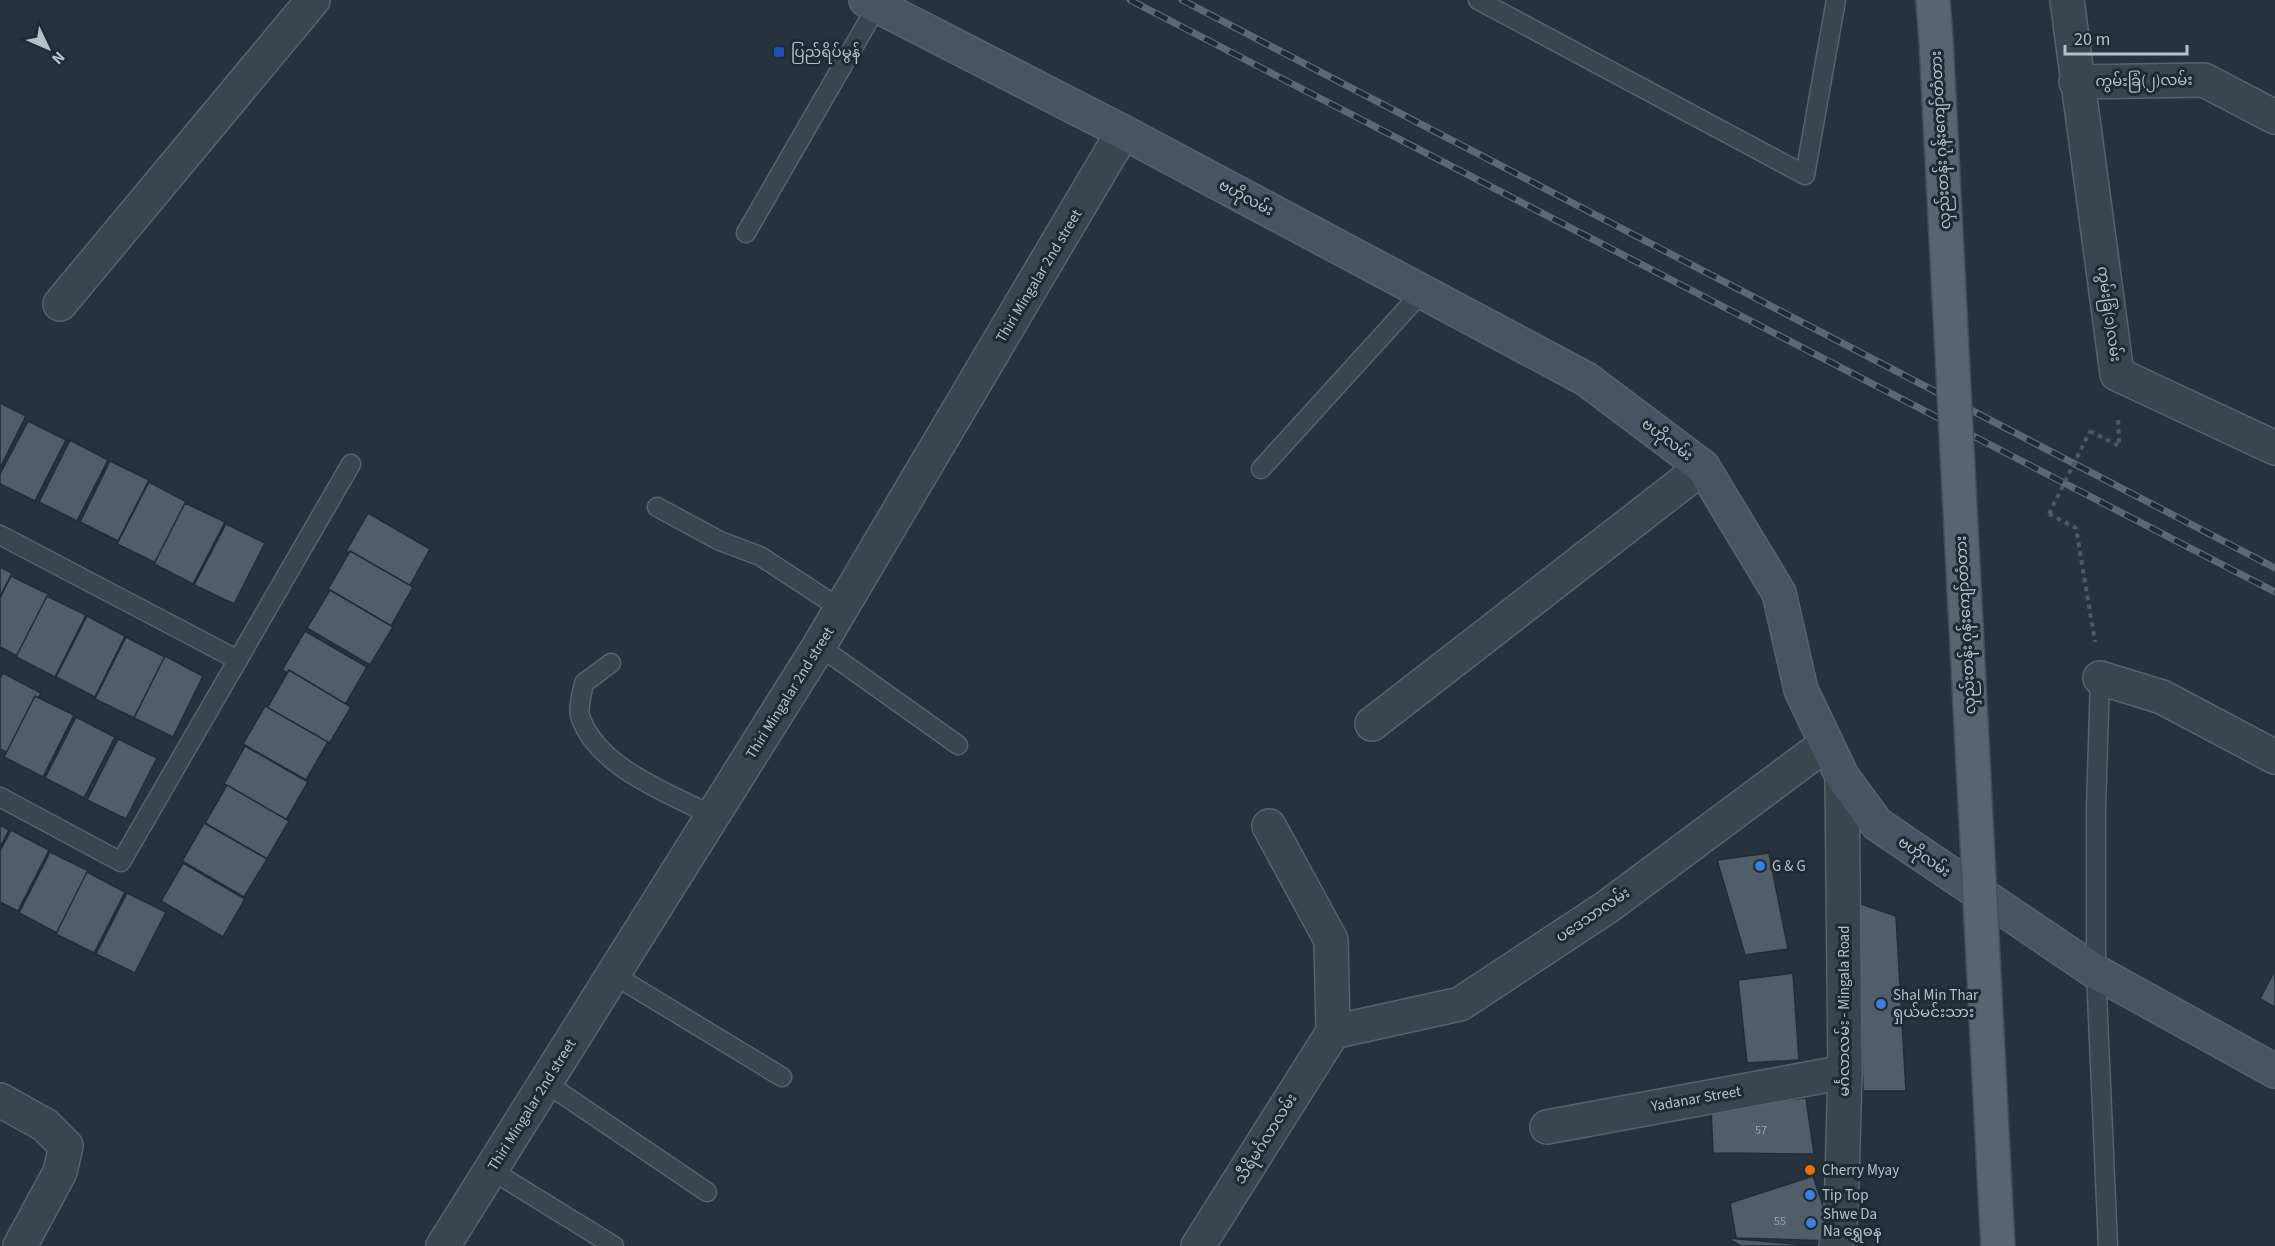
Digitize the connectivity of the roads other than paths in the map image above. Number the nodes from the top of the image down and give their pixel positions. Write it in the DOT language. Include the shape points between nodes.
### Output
graph roads {
  1 [pos="313,0"];
  2 [pos="1478,0"];
  3 [pos="1836,0"];
  4 [pos="1933,0"];
  5 [pos="2067,0"];
  6 [pos="872,3"];
  7 [pos="2076,82"];
  8 [pos="2275,117"];
  9 [pos="1124,132"];
  10 [pos="746,233"];
  11 [pos="1422,292"];
  12 [pos="60,304"];
  13 [pos="2275,448"];
  14 [pos="351,464"];
  15 [pos="1703,466"];
  16 [pos="1262,469"];
  17 [pos="657,507"];
  18 [pos="0,535"];
  19 [pos="842,609"];
  20 [pos="819,646"];
  21 [pos="238,660"];
  22 [pos="611,663"];
  23 [pos="2100,678"];
  24 [pos="1372,724"];
  25 [pos="1826,744"];
  26 [pos="958,745"];
  27 [pos="2275,757"];
  28 [pos="1842,776"];
  29 [pos="0,796"];
  30 [pos="713,816"];
  31 [pos="1269,826"];
  32 [pos="2096,972"];
  33 [pos="614,975"];
  34 [pos="1333,1032"];
  35 [pos="2275,1071"];
  36 [pos="1845,1072"];
  37 [pos="782,1077"];
  38 [pos="546,1083"];
  39 [pos="0,1101"];
  40 [pos="1547,1126"];
  41 [pos="491,1170"];
  42 [pos="707,1192"];
  43 [pos="20,1246"];
  44 [pos="443,1246"];
  45 [pos="614,1246"];
  46 [pos="1198,1246"];
  47 [pos="1836,1246"];
  48 [pos="1998,1246"];
  49 [pos="2108,1246"];
  1 -- 12 [label="street"];
  2 -- 3 [label="lane" via="1805,175"];
  4 -- 48 [label="main road, လှည်းတန်း ဂုန်းကျော်တံတား, bridge"];
  5 -- 7 [label="street"];
  6 -- 9 [label="main road, ဗဟိုလမ်း"];
  6 -- 10 [label="lane"];
  7 -- 8 [label="street, ကွမ်းခြံ(၂)လမ်း" via="2204,80"];
  7 -- 13 [label="street, ကွမ်းခြံ(၁)လမ်း" via="2117,374"];
  9 -- 11 [label="main road, ဗဟိုလမ်း"];
  9 -- 19 [label="street, Thiri Mingalar 2nd street"];
  11 -- 15 [label="main road, ဗဟိုလမ်း" via="1586,379"];
  11 -- 16 [label="lane"];
  14 -- 21 [label="lane"];
  15 -- 24 [label="street"];
  15 -- 25 [label="main road, ဗဟိုလမ်း" via="1779,593 1801,690"];
  17 -- 19 [label="lane" via="720,541 760,556"];
  18 -- 21 [label="lane"];
  19 -- 20 [label="street, Thiri Mingalar 2nd street"];
  20 -- 26 [label="lane"];
  20 -- 30 [label="street, Thiri Mingalar 2nd street"];
  21 -- 29 [label="lane" via="122,862"];
  22 -- 30 [label="lane" via="584,683 579,717 597,748 619,766"];
  23 -- 27 [label="street" via="2162,697"];
  23 -- 32 [label="lane"];
  25 -- 28 [label="main road, ဗဟိုလမ်း"];
  25 -- 34 [label="street, ပဒေသာလမ်း" via="1607,907 1460,1004"];
  28 -- 32 [label="main road, ဗဟိုလမ်း" via="1877,824"];
  28 -- 36 [label="street, မင်္ဂလာလမ်း - Mingala Road"];
  30 -- 33 [label="street, Thiri Mingalar 2nd street"];
  31 -- 34 [label="street" via="1331,940"];
  32 -- 35 [label="main road, ဗဟိုလမ်း"];
  32 -- 49 [label="lane"];
  33 -- 37 [label="lane"];
  33 -- 38 [label="street, Thiri Mingalar 2nd street"];
  34 -- 46 [label="street, သီရိမင်္ဂလာလမ်း"];
  36 -- 40 [label="street, Yadanar Street"];
  36 -- 47 [label="street, မင်္ဂလာလမ်း - Mingala Road" via="1841,1215"];
  38 -- 41 [label="street, Thiri Mingalar 2nd street"];
  38 -- 42 [label="lane"];
  39 -- 43 [label="street" via="45,1125 66,1146 60,1172"];
  41 -- 44 [label="street, Thiri Mingalar 2nd street"];
  41 -- 45 [label="lane"];
}
